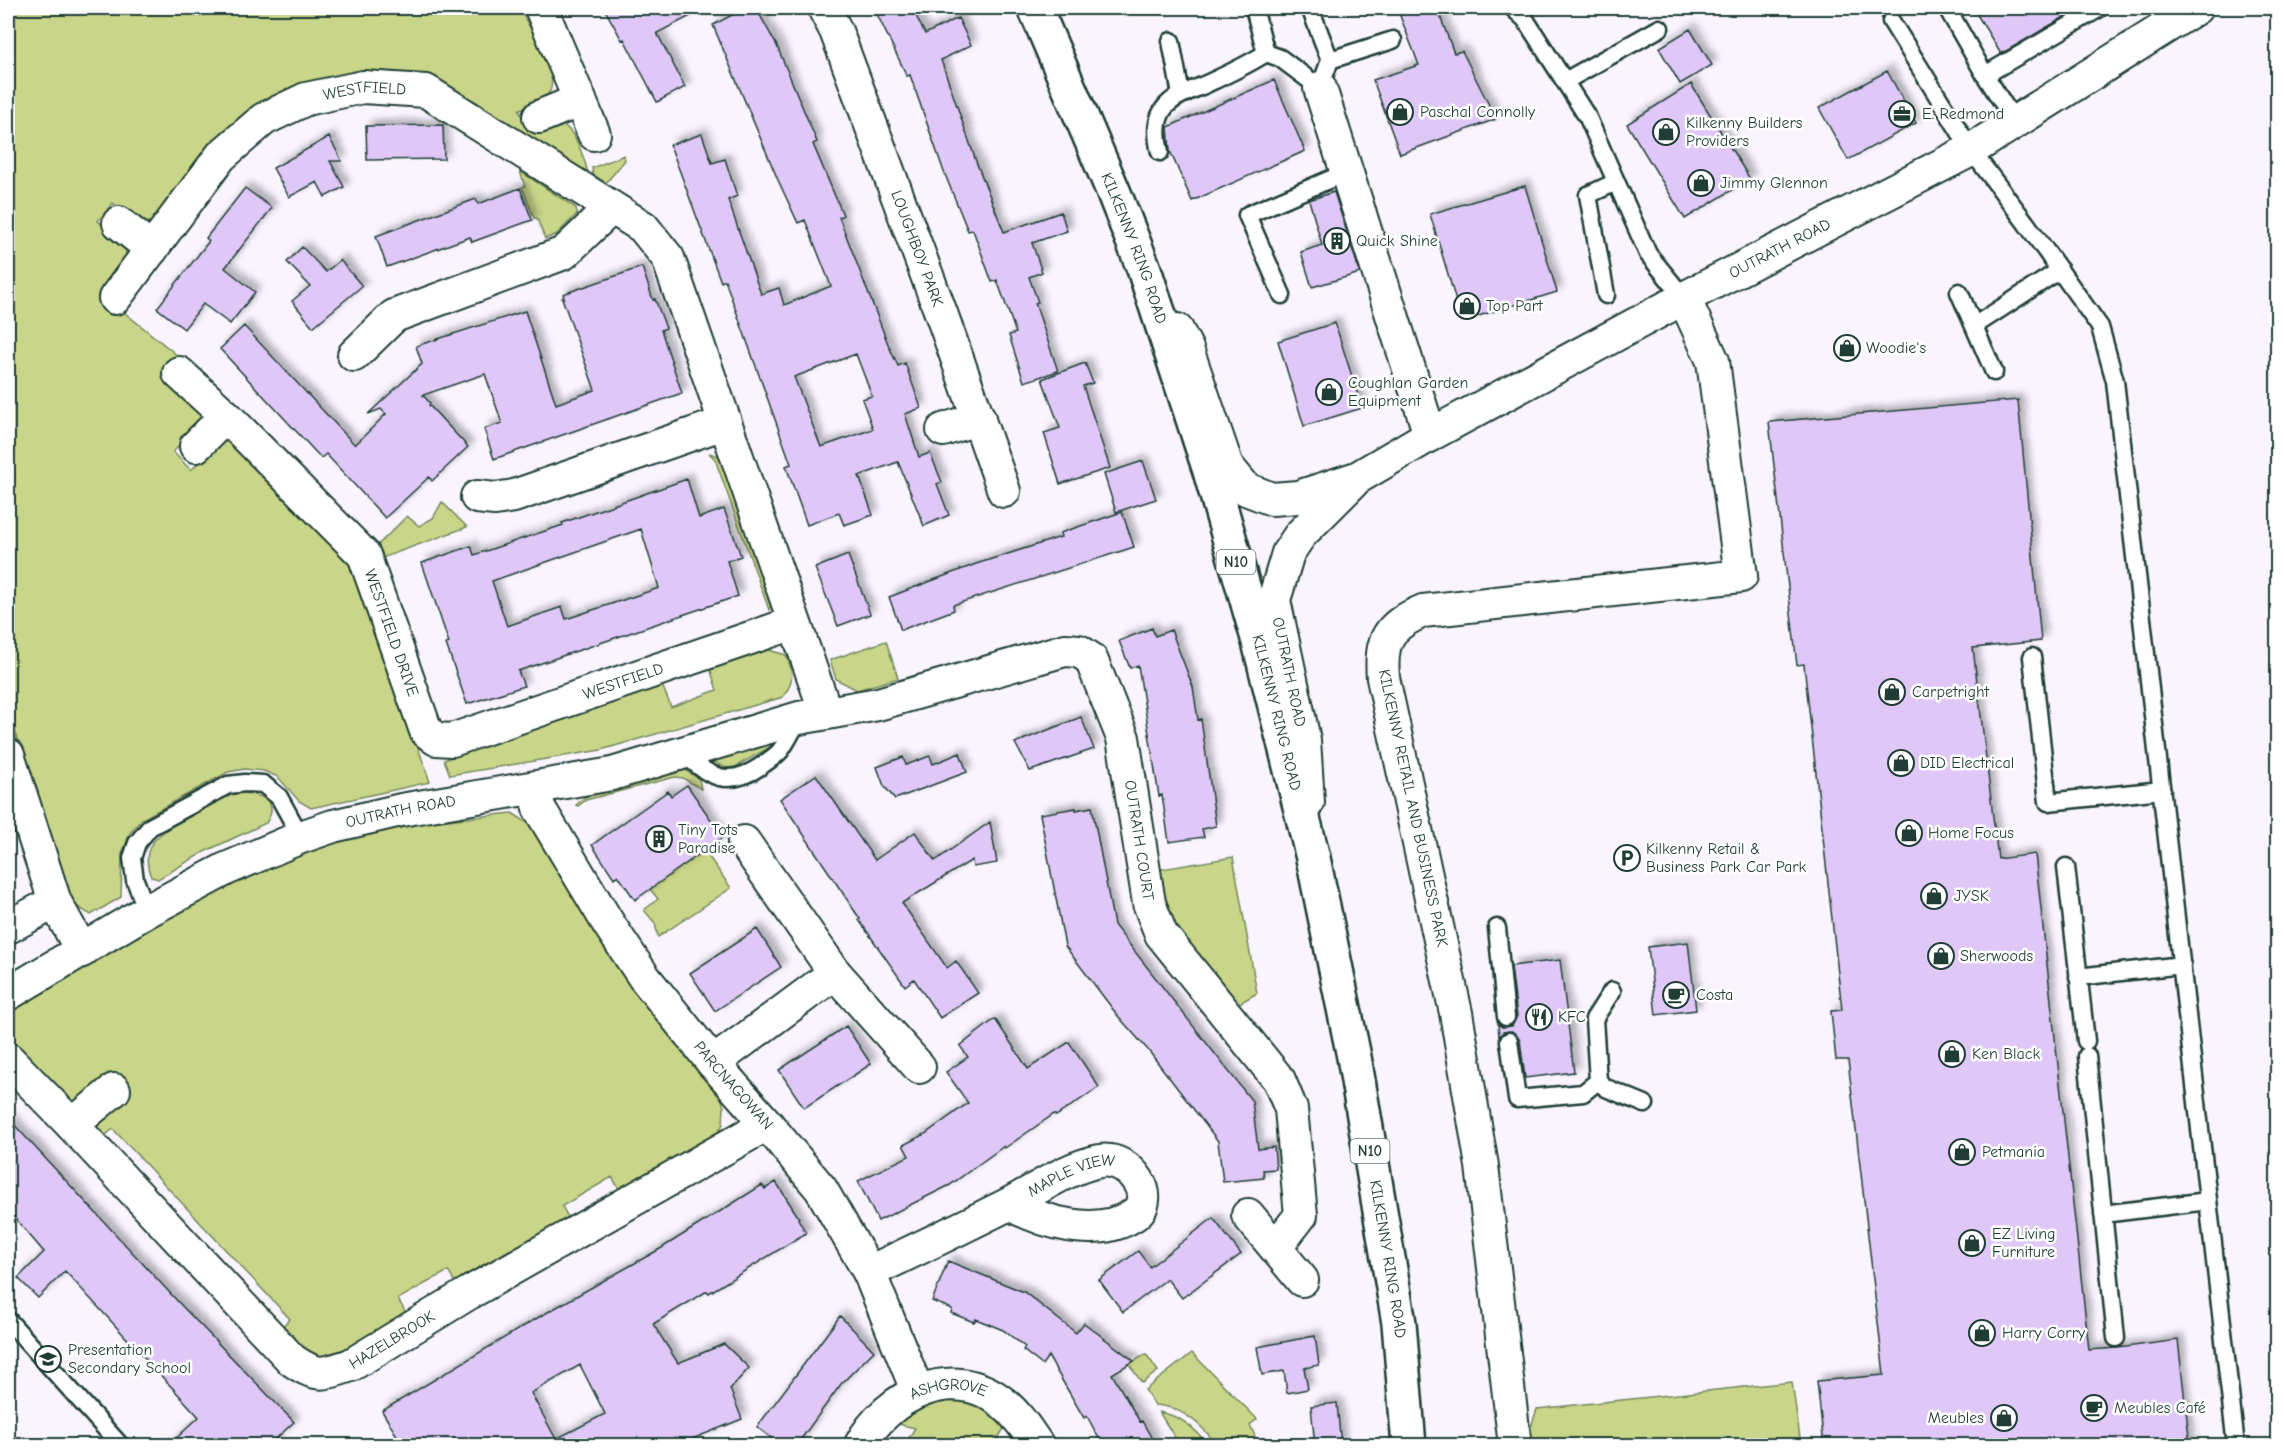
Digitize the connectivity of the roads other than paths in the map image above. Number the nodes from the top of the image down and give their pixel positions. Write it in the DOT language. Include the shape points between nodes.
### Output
graph roads {
  1 [pos="541,8"];
  2 [pos="824,8"];
  3 [pos="1035,8"];
  4 [pos="1254,8"];
  5 [pos="1310,8"];
  6 [pos="1513,8"];
  7 [pos="1947,8"];
  8 [pos="2100,8"];
  9 [pos="2196,8"];
  10 [pos="1891,21"];
  11 [pos="1660,28"];
  12 [pos="1393,40"];
  13 [pos="1171,41"];
  14 [pos="1266,53"];
  15 [pos="1325,74"];
  16 [pos="1985,75"];
  17 [pos="1565,81"];
  18 [pos="1181,95"];
  19 [pos="580,100"];
  20 [pos="539,117"];
  21 [pos="2015,122"];
  22 [pos="594,134"];
  23 [pos="1971,150"];
  24 [pos="1160,152"];
  25 [pos="1347,172"];
  26 [pos="1616,182"];
  27 [pos="610,208"];
  28 [pos="119,223"];
  29 [pos="152,249"];
  30 [pos="1144,269"];
  31 [pos="2060,270"];
  32 [pos="1959,292"];
  33 [pos="1282,295"];
  34 [pos="1606,295"];
  35 [pos="115,298"];
  36 [pos="1684,298"];
  37 [pos="1974,326"];
  38 [pos="354,355"];
  39 [pos="1994,372"];
  40 [pos="179,373"];
  41 [pos="226,416"];
  42 [pos="979,418"];
  43 [pos="724,423"];
  44 [pos="944,430"];
  45 [pos="1430,435"];
  46 [pos="196,446"];
  47 [pos="1357,478"];
  48 [pos="1004,491"];
  49 [pos="477,497"];
  50 [pos="795,623"];
  51 [pos="2032,657"];
  52 [pos="812,716"];
  53 [pos="452,740"];
  54 [pos="8,755"];
  55 [pos="535,788"];
  56 [pos="2162,790"];
  57 [pos="301,837"];
  58 [pos="744,842"];
  59 [pos="1312,858"];
  60 [pos="2066,867"];
  61 [pos="55,902"];
  62 [pos="147,911"];
  63 [pos="8,927"];
  64 [pos="1497,928"];
  65 [pos="82,951"];
  66 [pos="2182,965"];
  67 [pos="835,973"];
  68 [pos="2078,977"];
  69 [pos="1612,991"];
  70 [pos="8,994"];
  71 [pos="1506,1017"];
  72 [pos="1509,1041"];
  73 [pos="8,1059"];
  74 [pos="713,1064"];
  75 [pos="919,1067"];
  76 [pos="1598,1081"];
  77 [pos="114,1090"];
  78 [pos="1645,1104"];
  79 [pos="767,1124"];
  80 [pos="72,1125"];
  81 [pos="2208,1202"];
  82 [pos="1010,1204"];
  83 [pos="2103,1214"];
  84 [pos="1248,1215"];
  85 [pos="1276,1247"];
  86 [pos="869,1272"];
  87 [pos="1302,1280"];
  88 [pos="8,1321"];
  89 [pos="2116,1338"];
  90 [pos="917,1390"];
  91 [pos="122,1446"];
  92 [pos="860,1446"];
  93 [pos="1038,1446"];
  94 [pos="1409,1446"];
  95 [pos="1515,1446"];
  96 [pos="2236,1446"];
  1 -- 19 [label="street"];
  2 -- 42 [label="street, LOUGHBOY PARK" via="836,31"];
  3 -- 30 [label="highway, KILKENNY RING ROAD / N10"];
  4 -- 14 [label="lane"];
  5 -- 15 [label="lane"];
  6 -- 17 [label="lane" via="1525,19"];
  7 -- 16 [label="lane"];
  8 -- 16 [label="lane"];
  9 -- 21 [label="street, OUTRATH ROAD"];
  10 -- 23 [label="lane"];
  11 -- 17 [label="lane"];
  12 -- 15 [label="lane"];
  13 -- 18 [label="lane"];
  14 -- 15 [label="lane"];
  14 -- 18 [label="lane" via="1247,66"];
  15 -- 25 [label="street"];
  16 -- 21 [label="lane"];
  17 -- 26 [label="lane" via="1588,118"];
  18 -- 24 [label="lane" via="1161,114 1156,133"];
  19 -- 20 [label="street"];
  19 -- 22 [label="street"];
  21 -- 23 [label="street, OUTRATH ROAD"];
  23 -- 31 [label="lane"];
  23 -- 36 [label="street, OUTRATH ROAD"];
  25 -- 33 [label="lane" via="1247,215"];
  25 -- 45 [label="street"];
  26 -- 34 [label="lane" via="1588,195"];
  26 -- 36 [label="lane" via="1648,254"];
  27 -- 29 [label="street, WESTFIELD" via="426,91 363,87 306,99 264,119 220,156"];
  27 -- 38 [label="street" via="564,254 394,316"];
  27 -- 43 [label="street, WESTFIELD" via="642,227 668,258"];
  28 -- 29 [label="street"];
  29 -- 35 [label="street, WESTFIELD"];
  30 -- 47 [label="street, OUTRATH ROAD" via="1187,349 1227,466 1246,489 1272,499 1298,497"];
  30 -- 59 [label="highway, KILKENNY RING ROAD / N10" via="1213,482"];
  31 -- 37 [label="lane"];
  31 -- 56 [label="lane" via="2100,327 2115,381"];
  32 -- 37 [label="lane"];
  36 -- 45 [label="street, OUTRATH ROAD"];
  36 -- 95 [label="street, KILKENNY RETAIL AND BUSINESS PARK" via="1713,361 1741,576 1423,611 1402,620 1387,636 1381,656 1456,1013 1482,1167"];
  37 -- 39 [label="lane"];
  40 -- 41 [label="street, WESTFIELD DRIVE"];
  41 -- 46 [label="street"];
  41 -- 53 [label="street, WESTFIELD DRIVE" via="364,555 426,730 436,739"];
  42 -- 44 [label="street"];
  42 -- 48 [label="street, LOUGHBOY PARK"];
  43 -- 49 [label="street" via="514,496"];
  43 -- 50 [label="street, WESTFIELD"];
  45 -- 47 [label="street, OUTRATH ROAD"];
  47 -- 59 [label="street, OUTRATH ROAD" via="1300,535 1288,553 1274,600 1304,740"];
  50 -- 52 [label="street, WESTFIELD"];
  50 -- 53 [label="street, WESTFIELD"];
  51 -- 56 [label="lane" via="2048,802"];
  52 -- 55 [label="street, OUTRATH ROAD" via="612,774"];
  52 -- 85 [label="street, OUTRATH COURT" via="878,704 1065,650 1079,651 1091,659 1123,738 1149,903 1161,934 1279,1080 1291,1109 1302,1215"];
  54 -- 61 [label="street"];
  55 -- 57 [label="street, OUTRATH ROAD" via="401,810"];
  55 -- 74 [label="street, PARCNAGOWAN" via="539,808 608,923 644,977"];
  56 -- 66 [label="lane"];
  57 -- 62 [label="street, OUTRATH ROAD" via="226,869"];
  57 -- 62 [label="lane" via="279,797 263,784 228,785 150,827 137,843 132,858 135,880"];
  58 -- 67 [label="street"];
  59 -- 94 [label="highway, KILKENNY RING ROAD / N10" via="1354,1057 1399,1323"];
  60 -- 68 [label="lane"];
  61 -- 63 [label="street"];
  61 -- 65 [label="street"];
  62 -- 65 [label="street, OUTRATH ROAD"];
  64 -- 71 [label="lane"];
  65 -- 70 [label="street, OUTRATH ROAD"];
  66 -- 68 [label="lane"];
  66 -- 81 [label="lane"];
  67 -- 74 [label="street"];
  67 -- 75 [label="street"];
  68 -- 83 [label="lane"];
  69 -- 76 [label="lane" via="1594,1020"];
  72 -- 76 [label="lane" via="1516,1099 1583,1093"];
  73 -- 80 [label="street, HAZELBROOK"];
  74 -- 79 [label="street, PARCNAGOWAN"];
  76 -- 78 [label="lane"];
  77 -- 80 [label="street"];
  79 -- 80 [label="street, HAZELBROOK" via="351,1365 311,1373 291,1360"];
  79 -- 86 [label="street, PARCNAGOWAN" via="821,1189"];
  81 -- 83 [label="lane"];
  81 -- 96 [label="lane"];
  82 -- 86 [label="street, MAPLE VIEW"];
  83 -- 89 [label="lane"];
  84 -- 85 [label="street"];
  85 -- 87 [label="street"];
  86 -- 90 [label="street, PARCNAGOWAN"];
  88 -- 91 [label="lane"];
  90 -- 92 [label="street, ASHGROVE" via="880,1417"];
  90 -- 93 [label="street, ASHGROVE" via="943,1384 985,1392 1021,1420"];
}
